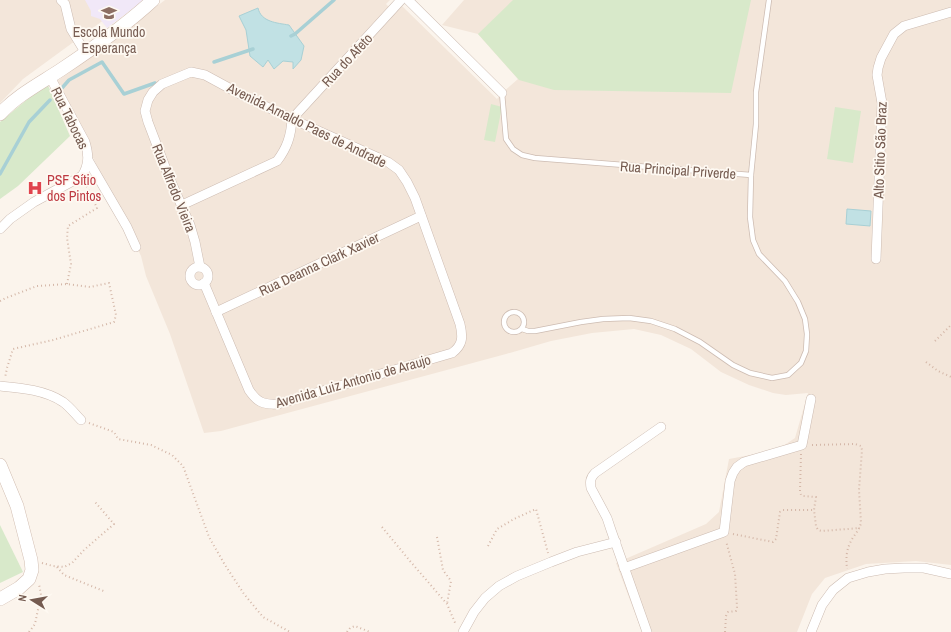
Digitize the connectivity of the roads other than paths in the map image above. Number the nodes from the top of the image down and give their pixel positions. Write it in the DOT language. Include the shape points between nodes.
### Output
graph roads {
  1 [pos="61,0"];
  2 [pos="153,0"];
  3 [pos="401,0"];
  4 [pos="408,0"];
  5 [pos="769,0"];
  6 [pos="951,12"];
  7 [pos="85,52"];
  8 [pos="190,72"];
  9 [pos="50,77"];
  10 [pos="502,93"];
  11 [pos="0,114"];
  12 [pos="292,119"];
  13 [pos="88,160"];
  14 [pos="751,175"];
  15 [pos="182,206"];
  16 [pos="421,216"];
  17 [pos="0,229"];
  18 [pos="136,247"];
  19 [pos="876,259"];
  20 [pos="200,267"];
  21 [pos="204,283"];
  22 [pos="216,312"];
  23 [pos="522,329"];
  24 [pos="456,350"];
  25 [pos="2,386"];
  26 [pos="811,399"];
  27 [pos="81,420"];
  28 [pos="661,427"];
  29 [pos="0,464"];
  30 [pos="616,542"];
  31 [pos="624,568"];
  32 [pos="951,574"];
  33 [pos="0,599"];
  34 [pos="463,632"];
  35 [pos="647,632"];
  36 [pos="811,632"];
  1 -- 7 [label="street" via="65,4 71,29"];
  2 -- 7 [label="street"];
  3 -- 12 [label="street, Rua do Afeto"];
  4 -- 10 [label="street"];
  5 -- 14 [label="lane, Rua Principal Priverde" via="756,92"];
  6 -- 19 [label="street, Alto Sitio São Braz" via="904,26 894,34 878,68 882,103"];
  7 -- 9 [label="street"];
  8 -- 12 [label="street, Avenida Arnaldo Paes de Andrade" via="211,78"];
  8 -- 15 [label="street, Rua Alfredo Vieira" via="157,88 148,100 145,111"];
  9 -- 11 [label="street" via="20,96"];
  9 -- 13 [label="street, Rua Tabocas" via="85,142"];
  10 -- 14 [label="lane, Rua Principal Priverde" via="506,138 513,149 522,155"];
  12 -- 15 [label="street" via="292,131 277,161"];
  12 -- 16 [label="street, Avenida Arnaldo Paes de Andrade" via="388,162 399,170 415,198"];
  13 -- 17 [label="street, Rua Tabocas" via="87,169 82,176 34,202"];
  13 -- 18 [label="street, Rua Tabocas"];
  14 -- 23 [label="lane" via="750,217 753,240 759,254 785,281 805,319 806,351 801,363 788,375 772,378 750,373 733,365 700,342 675,329 651,321 610,319 534,331"];
  15 -- 20 [label="street, Rua Alfredo Vieira" via="190,225"];
  16 -- 22 [label="street, Rua Deanna Clark Xavier"];
  16 -- 24 [label="street, Avenida Arnaldo Paes de Andrade" via="460,324 462,338"];
  20 -- 21 [label="street, Avenida Luiz Antonio de Araujo" via="206,270 208,275"];
  20 -- 21 [label="street" via="192,269 190,277 192,283"];
  21 -- 22 [label="street, Avenida Luiz Antonio de Araujo"];
  22 -- 24 [label="street, Avenida Luiz Antonio de Araujo" via="249,390 254,397 268,404 278,404"];
  23 -- 23 [label="lane" via="525,322 520,313 507,314 504,324 507,330 516,332"];
  25 -- 27 [label="street" via="50,395 64,403"];
  26 -- 31 [label="street" via="802,445 744,462 733,473 724,532"];
  28 -- 30 [label="street" via="595,473 591,479 591,488"];
  29 -- 33 [label="street" via="17,506 32,570 29,579"];
  30 -- 31 [label="street"];
  30 -- 34 [label="street" via="577,552 499,586 474,612"];
  31 -- 35 [label="street"];
  32 -- 36 [label="street" via="924,568 904,568 868,572 848,578 833,590 822,605"];
}
